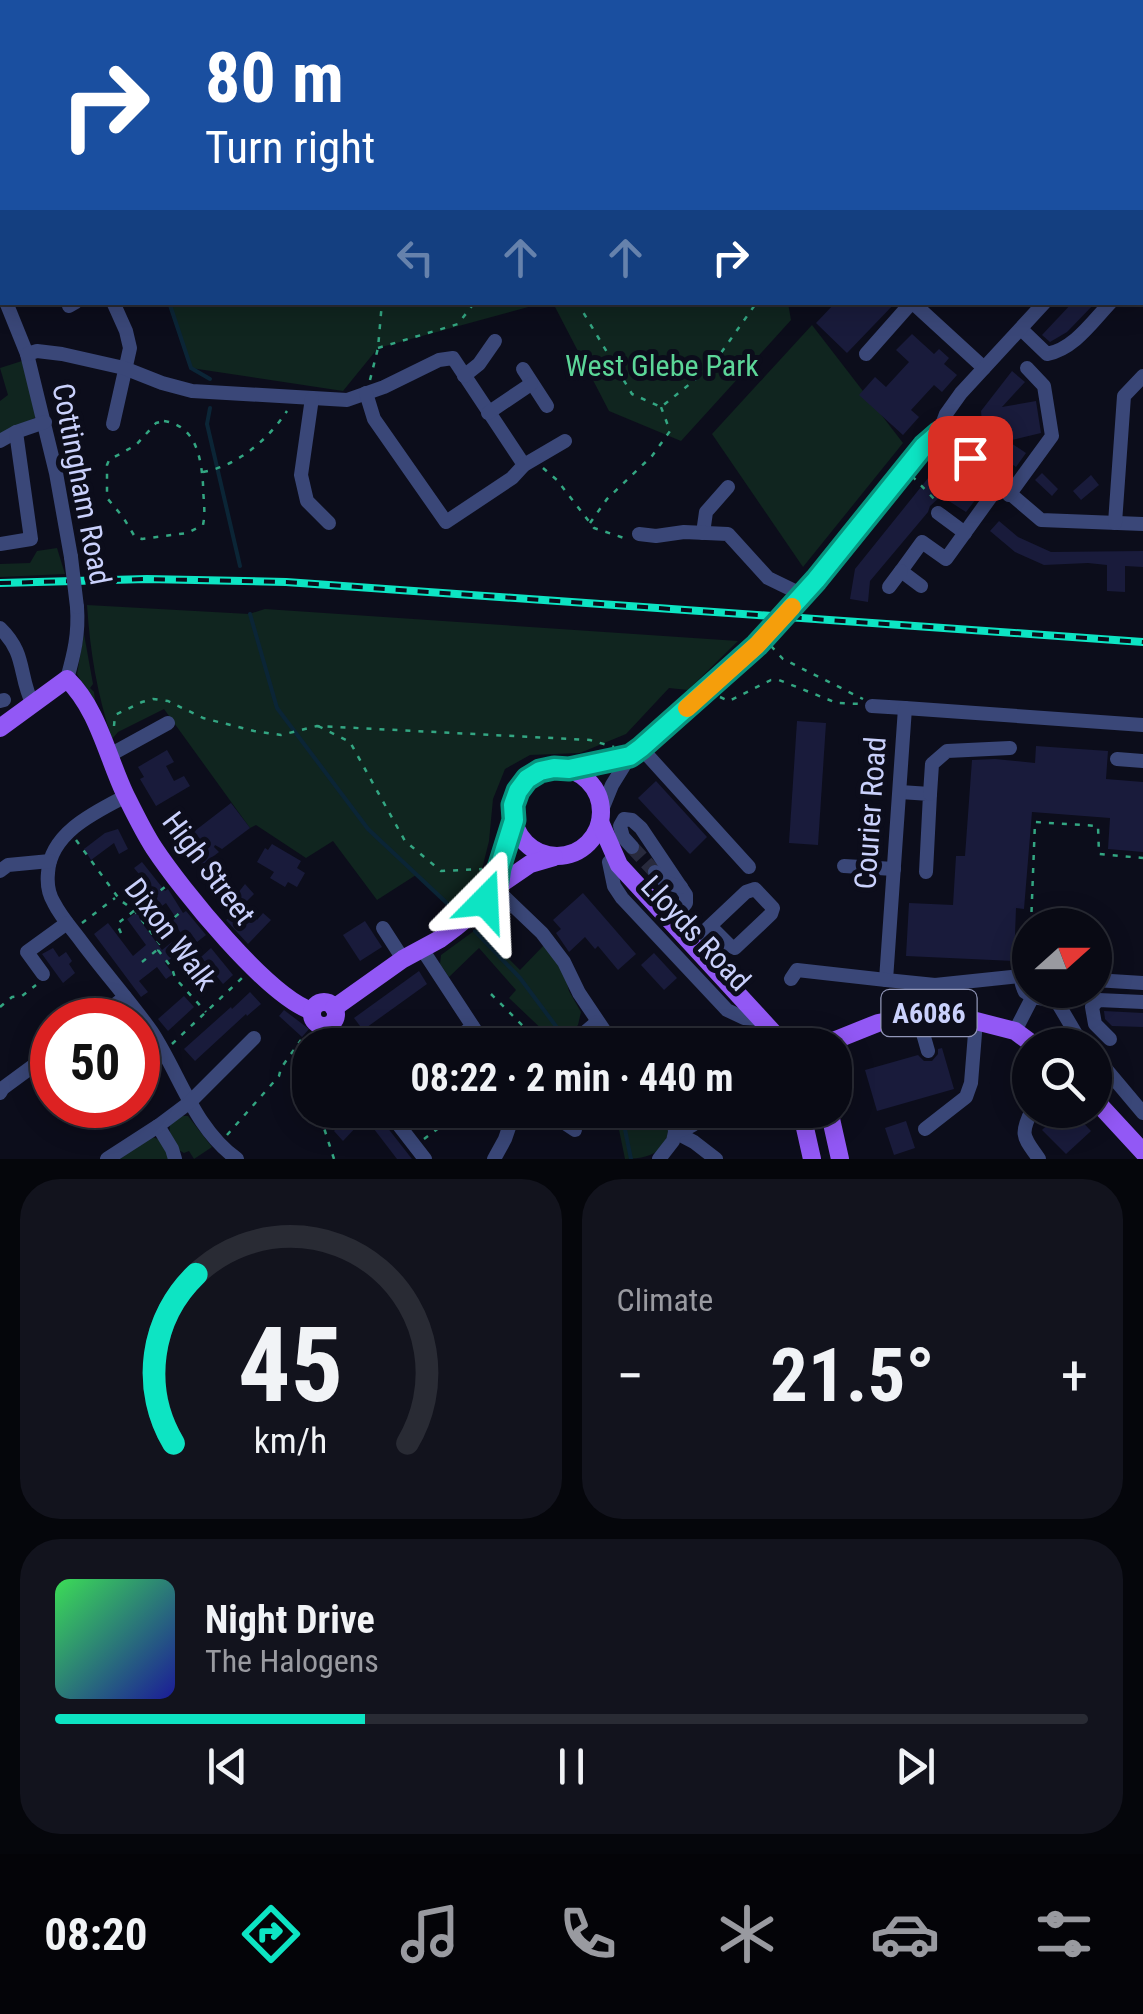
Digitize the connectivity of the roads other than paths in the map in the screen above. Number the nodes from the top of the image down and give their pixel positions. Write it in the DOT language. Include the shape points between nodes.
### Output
graph roads {
  1 [pos="7,305"];
  2 [pos="114,305"];
  3 [pos="909,305"];
  4 [pos="915,305"];
  5 [pos="1038,305"];
  6 [pos="1108,305"];
  7 [pos="1021,329"];
  8 [pos="494,340"];
  9 [pos="27,354"];
  10 [pos="866,354"];
  11 [pos="124,368"];
  12 [pos="984,368"];
  13 [pos="1028,368"];
  14 [pos="523,370"];
  15 [pos="464,376"];
  16 [pos="1143,376"];
  17 [pos="531,384"];
  18 [pos="366,393"];
  19 [pos="312,398"];
  20 [pos="546,406"];
  21 [pos="488,413"];
  22 [pos="44,422"];
  23 [pos="113,424"];
  24 [pos="16,432"];
  25 [pos="939,433"];
  26 [pos="0,441"];
  27 [pos="564,441"];
  28 [pos="531,461"];
  29 [pos="1005,489"];
  30 [pos="723,492"];
  31 [pos="938,513"];
  32 [pos="329,523"];
  33 [pos="1116,523"];
  34 [pos="1143,524"];
  35 [pos="703,533"];
  36 [pos="639,534"];
  37 [pos="965,534"];
  38 [pos="0,544"];
  39 [pos="901,571"];
  40 [pos="921,586"];
  41 [pos="889,587"];
  42 [pos="800,598"];
  43 [pos="0,628"];
  44 [pos="67,680"];
  45 [pos="33,705"];
  46 [pos="872,706"];
  47 [pos="905,708"];
  48 [pos="168,723"];
  49 [pos="1143,726"];
  50 [pos="0,728"];
  51 [pos="1010,748"];
  52 [pos="635,753"];
  53 [pos="108,756"];
  54 [pos="1117,759"];
  55 [pos="1143,761"];
  56 [pos="569,769"];
  57 [pos="900,792"];
  58 [pos="930,794"];
  59 [pos="126,796"];
  60 [pos="600,817"];
  61 [pos="514,820"];
  62 [pos="632,847"];
  63 [pos="566,854"];
  64 [pos="50,860"];
  65 [pos="614,863"];
  66 [pos="844,866"];
  67 [pos="748,867"];
  68 [pos="894,869"];
  69 [pos="0,870"];
  70 [pos="655,872"];
  71 [pos="926,872"];
  72 [pos="682,887"];
  73 [pos="496,888"];
  74 [pos="670,921"];
  75 [pos="70,926"];
  76 [pos="710,926"];
  77 [pos="383,928"];
  78 [pos="692,944"];
  79 [pos="422,949"];
  80 [pos="403,959"];
  81 [pos="43,974"];
  82 [pos="1012,977"];
  83 [pos="791,979"];
  84 [pos="886,980"];
  85 [pos="1112,981"];
  86 [pos="1143,983"];
  87 [pos="125,997"];
  88 [pos="1143,1002"];
  89 [pos="918,1016"];
  90 [pos="763,1020"];
  91 [pos="319,1021"];
  92 [pos="976,1021"];
  93 [pos="596,1022"];
  94 [pos="473,1026"];
  95 [pos="325,1028"];
  96 [pos="470,1028"];
  97 [pos="589,1028"];
  98 [pos="601,1028"];
  99 [pos="769,1028"];
  100 [pos="1099,1028"];
  101 [pos="1012,1030"];
  102 [pos="852,1033"];
  103 [pos="254,1038"];
  104 [pos="928,1051"];
  105 [pos="30,1068"];
  106 [pos="1112,1076"];
  107 [pos="1,1088"];
  108 [pos="190,1102"];
  109 [pos="1143,1112"];
  110 [pos="1112,1118"];
  111 [pos="160,1124"];
  112 [pos="155,1128"];
  113 [pos="159,1128"];
  114 [pos="401,1128"];
  115 [pos="509,1128"];
  116 [pos="571,1128"];
  117 [pos="675,1128"];
  118 [pos="685,1128"];
  119 [pos="805,1128"];
  120 [pos="833,1128"];
  121 [pos="1024,1128"];
  122 [pos="574,1130"];
  123 [pos="925,1130"];
  124 [pos="675,1132"];
  125 [pos="1143,1152"];
  126 [pos="107,1159"];
  127 [pos="175,1159"];
  128 [pos="237,1159"];
  129 [pos="425,1159"];
  130 [pos="494,1159"];
  131 [pos="659,1159"];
  132 [pos="716,1159"];
  133 [pos="812,1159"];
  134 [pos="840,1159"];
  135 [pos="1040,1159"];
  1 -- 9 [label="street, Cottingham Road"];
  2 -- 11 [label="street" via="130,348"];
  3 -- 10 [label="street"];
  4 -- 12 [label="street"];
  5 -- 7 [label="street"];
  6 -- 7 [label="street" via="1056,352 1046,354"];
  7 -- 12 [label="street"];
  8 -- 15 [label="street"];
  9 -- 11 [label="street"];
  9 -- 22 [label="street, Cottingham Road"];
  11 -- 19 [label="street" via="192,390"];
  11 -- 23 [label="street"];
  12 -- 25 [label="street" via="946,414"];
  13 -- 29 [label="street" via="1044,386 1052,436"];
  14 -- 17 [label="street"];
  15 -- 18 [label="street" via="454,358 438,360"];
  15 -- 21 [label="street"];
  16 -- 33 [label="street" via="1124,396"];
  17 -- 20 [label="street"];
  17 -- 21 [label="street"];
  18 -- 19 [label="street" via="346,400"];
  18 -- 28 [label="street" via="374,419 446,522"];
  19 -- 32 [label="street" via="300,476 308,501"];
  21 -- 28 [label="street"];
  22 -- 24 [label="street"];
  22 -- 44 [label="street, Cottingham Road, bridge" via="77,607 79,630"];
  24 -- 26 [label="street"];
  24 -- 38 [label="street" via="31,539"];
  25 -- 29 [label="street"];
  25 -- 42 [label="street"];
  27 -- 28 [label="street"];
  29 -- 33 [label="street" via="1041,520"];
  29 -- 37 [label="street"];
  30 -- 35 [label="street" via="706,512"];
  31 -- 37 [label="street"];
  33 -- 34 [label="street"];
  35 -- 36 [label="street"];
  35 -- 42 [label="street" via="728,534 768,578"];
  37 -- 39 [label="street" via="946,560 922,542"];
  39 -- 40 [label="street"];
  39 -- 41 [label="street"];
  42 -- 52 [label="street, bridge"];
  43 -- 45 [label="street" via="16,646"];
  44 -- 45 [label="main road"];
  44 -- 53 [label="main road, High Street" via="90,710"];
  45 -- 50 [label="main road"];
  46 -- 47 [label="street"];
  47 -- 49 [label="street, Courier Road"];
  47 -- 57 [label="street, Courier Road"];
  48 -- 53 [label="street"];
  51 -- 58 [label="street" via="947,751 932,764"];
  52 -- 56 [label="street"];
  52 -- 60 [label="street"];
  52 -- 67 [label="street"];
  53 -- 59 [label="main road, High Street"];
  54 -- 55 [label="street"];
  56 -- 60 [label="main road" via="597,793"];
  56 -- 61 [label="main road" via="527,779 513,805"];
  57 -- 58 [label="street"];
  57 -- 68 [label="street, Courier Road"];
  58 -- 71 [label="street"];
  59 -- 64 [label="street" via="69,831"];
  59 -- 91 [label="main road, High Street" via="150,843 241,955"];
  60 -- 63 [label="main road" via="586,845"];
  60 -- 65 [label="main road, Lloyds Road"];
  61 -- 63 [label="main road" via="528,846"];
  61 -- 73 [label="main road"];
  62 -- 72 [label="street" via="623,837 624,819 640,828"];
  63 -- 65 [label="main road, Lloyds Road"];
  63 -- 73 [label="main road" via="530,864"];
  64 -- 69 [label="street"];
  64 -- 75 [label="street" via="51,896"];
  65 -- 74 [label="main road, Lloyds Road"];
  65 -- 90 [label="street, Lloyds Road" via="614,886 622,898 727,1010"];
  66 -- 68 [label="street"];
  68 -- 84 [label="street, Courier Road"];
  70 -- 72 [label="street"];
  72 -- 74 [label="street" via="686,903"];
  73 -- 79 [label="main road"];
  73 -- 93 [label="street" via="564,962"];
  74 -- 78 [label="main road, Lloyds Road"];
  75 -- 81 [label="street" via="27,952"];
  75 -- 87 [label="street"];
  76 -- 76 [label="street" via="752,889 773,908 736,948"];
  76 -- 78 [label="street"];
  77 -- 80 [label="street"];
  78 -- 90 [label="main road, Lloyds Road"];
  79 -- 80 [label="main road"];
  79 -- 94 [label="street"];
  80 -- 91 [label="main road"];
  82 -- 84 [label="street" via="935,985"];
  83 -- 84 [label="street" via="797,970"];
  85 -- 86 [label="street"];
  87 -- 108 [label="street"];
  88 -- 100 [label="street" via="1095,1002"];
  89 -- 92 [label="main road, A6086"];
  89 -- 102 [label="main road, A6086"];
  89 -- 104 [label="street"];
  90 -- 99 [label="main road, Lloyds Road"];
  91 -- 95 [label="street, High Street"];
  92 -- 101 [label="main road, A6086"];
  92 -- 123 [label="street" via="966,1097"];
  93 -- 97 [label="street"];
  93 -- 98 [label="street"];
  94 -- 96 [label="street"];
  103 -- 108 [label="street"];
  105 -- 107 [label="street"];
  106 -- 109 [label="street"];
  108 -- 111 [label="street"];
  108 -- 128 [label="street"];
  110 -- 125 [label="main road"];
  112 -- 126 [label="street"];
  113 -- 127 [label="street"];
  114 -- 129 [label="street"];
  115 -- 130 [label="street"];
  116 -- 122 [label="street"];
  117 -- 124 [label="street"];
  118 -- 124 [label="street"];
  119 -- 133 [label="main road"];
  120 -- 134 [label="main road"];
  121 -- 135 [label="street"];
  124 -- 131 [label="street"];
  124 -- 132 [label="street"];
}
